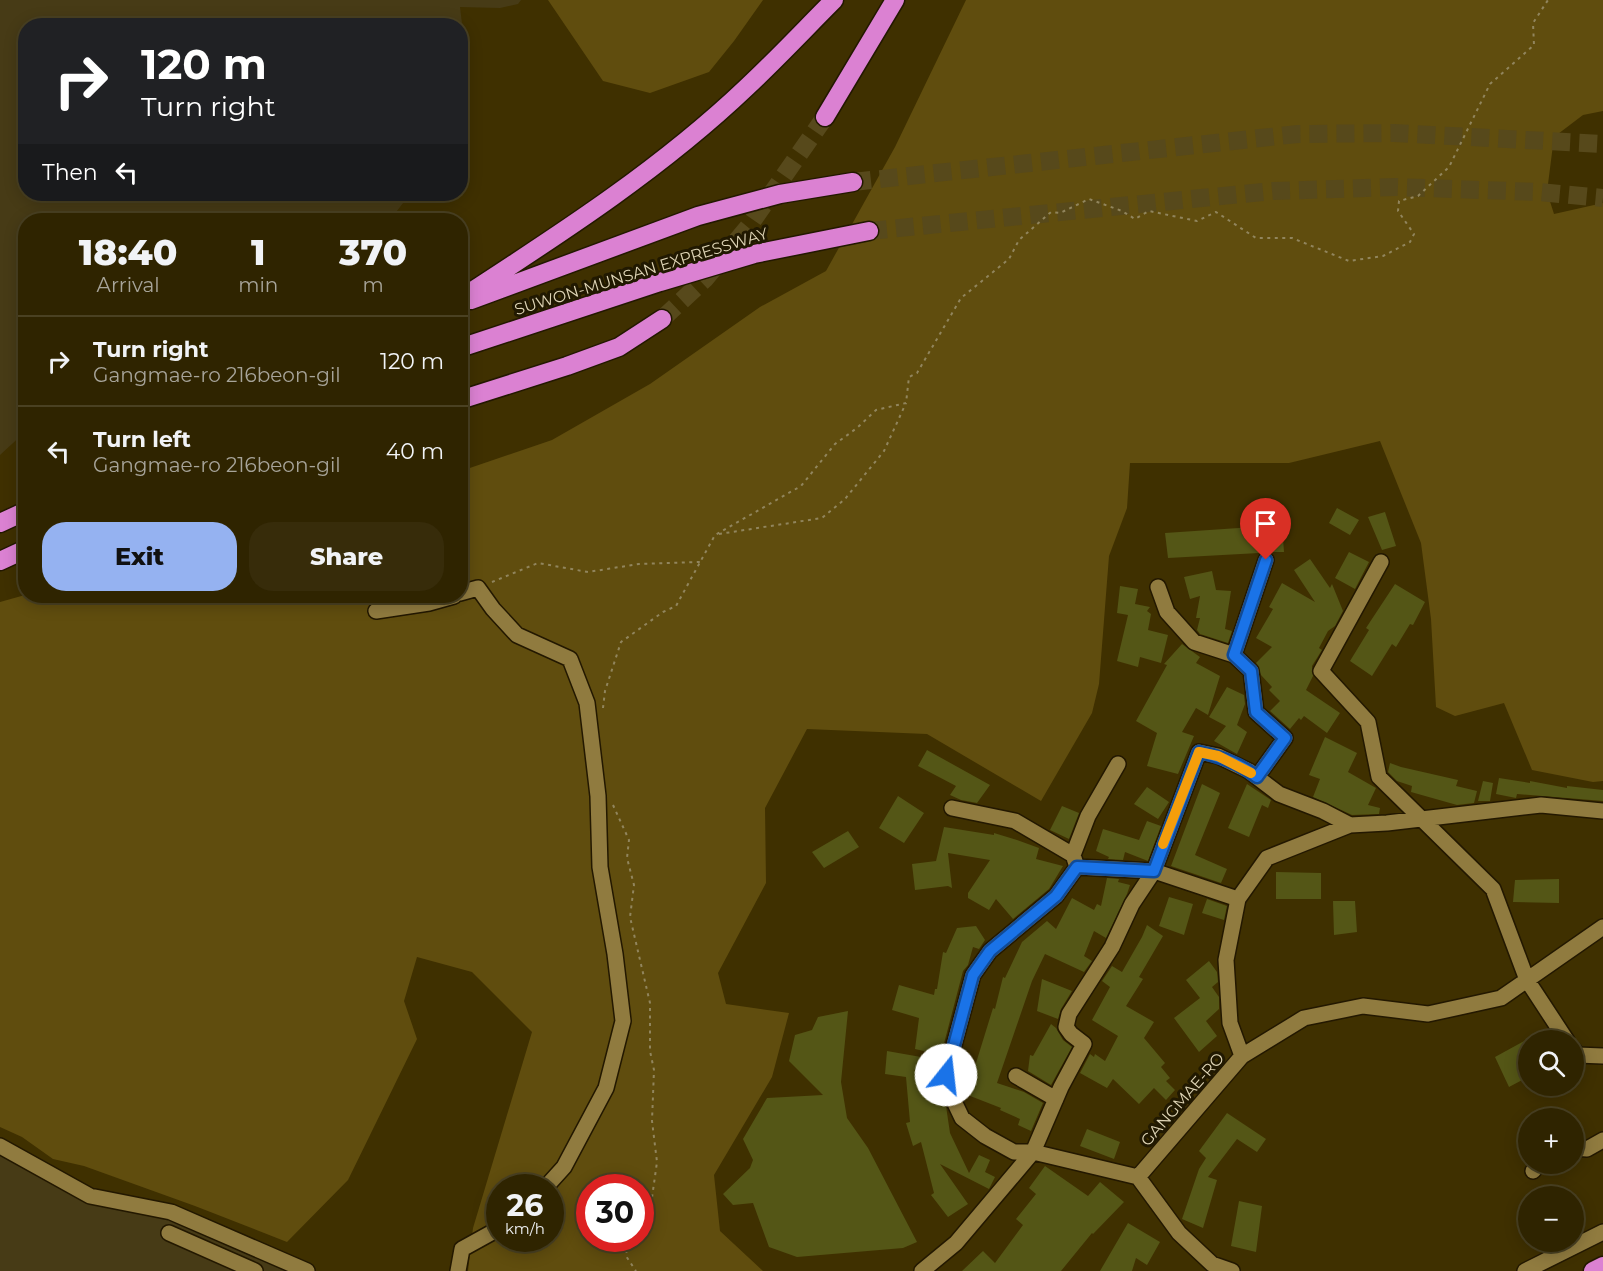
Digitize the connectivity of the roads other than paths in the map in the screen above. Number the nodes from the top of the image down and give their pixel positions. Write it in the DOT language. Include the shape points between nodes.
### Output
graph roads {
  1 [pos="834,0"];
  2 [pos="895,0"];
  3 [pos="825,117"];
  4 [pos="853,182"];
  5 [pos="869,231"];
  6 [pos="468,294"];
  7 [pos="468,301"];
  8 [pos="662,319"];
  9 [pos="468,345"];
  10 [pos="468,397"];
  11 [pos="18,515"];
  12 [pos="0,523"];
  13 [pos="18,553"];
  14 [pos="1266,560"];
  15 [pos="0,561"];
  16 [pos="1381,562"];
  17 [pos="1158,587"];
  18 [pos="468,591"];
  19 [pos="429,603"];
  20 [pos="376,610"];
  21 [pos="1234,655"];
  22 [pos="1118,764"];
  23 [pos="1257,777"];
  24 [pos="952,808"];
  25 [pos="1603,811"];
  26 [pos="1421,819"];
  27 [pos="1350,825"];
  28 [pos="1075,861"];
  29 [pos="1154,871"];
  30 [pos="1238,899"];
  31 [pos="1603,927"];
  32 [pos="1527,980"];
  33 [pos="1560,1030"];
  34 [pos="1584,1055"];
  35 [pos="1242,1056"];
  36 [pos="1603,1056"];
  37 [pos="1016,1076"];
  38 [pos="1056,1099"];
  39 [pos="1603,1140"];
  40 [pos="0,1146"];
  41 [pos="1584,1149"];
  42 [pos="1033,1152"];
  43 [pos="558,1174"];
  44 [pos="1138,1177"];
  45 [pos="1603,1232"];
  46 [pos="169,1233"];
  47 [pos="486,1236"];
  48 [pos="1603,1266"];
  49 [pos="255,1271"];
  50 [pos="307,1271"];
  51 [pos="458,1271"];
  52 [pos="922,1271"];
  53 [pos="1232,1271"];
  54 [pos="1525,1271"];
  55 [pos="1593,1271"];
  1 -- 6 [label="highway" via="748,87 673,150 586,218"];
  2 -- 3 [label="highway"];
  4 -- 7 [label="highway, SUWON-MUNSAN EXPRESSWAY" via="780,194 698,216"];
  5 -- 9 [label="highway, SUWON-MUNSAN EXPRESSWAY" via="754,254"];
  8 -- 10 [label="highway" via="619,347"];
  11 -- 12 [label="highway"];
  13 -- 15 [label="highway"];
  14 -- 21 [label="street"];
  16 -- 26 [label="street" via="1321,671 1368,722 1379,777"];
  17 -- 21 [label="street" via="1167,612 1194,642"];
  18 -- 43 [label="street" via="478,588 517,635 570,659 587,703 598,796 600,867 623,1021 606,1088"];
  19 -- 20 [label="street"];
  21 -- 23 [label="street" via="1251,671 1256,712 1285,738"];
  22 -- 28 [label="street" via="1088,816"];
  23 -- 27 [label="street" via="1279,794"];
  23 -- 29 [label="street" via="1218,756 1199,752"];
  24 -- 28 [label="street" via="1015,821"];
  25 -- 26 [label="street" via="1541,805"];
  26 -- 27 [label="street"];
  26 -- 32 [label="street" via="1493,889"];
  27 -- 30 [label="street" via="1266,858"];
  28 -- 29 [label="street"];
  28 -- 42 [label="street" via="1056,896 990,951 973,975 946,1075 962,1118 1014,1152"];
  29 -- 30 [label="street"];
  29 -- 38 [label="street" via="1069,1014 1066,1028 1084,1044"];
  30 -- 35 [label="street" via="1226,960 1230,1023"];
  31 -- 32 [label="street, GANGMAE-RO"];
  32 -- 33 [label="street"];
  32 -- 35 [label="street, GANGMAE-RO" via="1501,998 1428,1014 1363,1006 1304,1018"];
  34 -- 36 [label="street"];
  35 -- 44 [label="street, GANGMAE-RO"];
  37 -- 38 [label="street"];
  38 -- 42 [label="street"];
  39 -- 41 [label="street"];
  40 -- 50 [label="street" via="90,1196 171,1212"];
  42 -- 44 [label="street"];
  42 -- 52 [label="street" via="956,1242"];
  44 -- 53 [label="street" via="1179,1233 1212,1264"];
  45 -- 54 [label="street"];
  46 -- 49 [label="street"];
  47 -- 51 [label="street" via="462,1249"];
  48 -- 55 [label="highway"];
}
